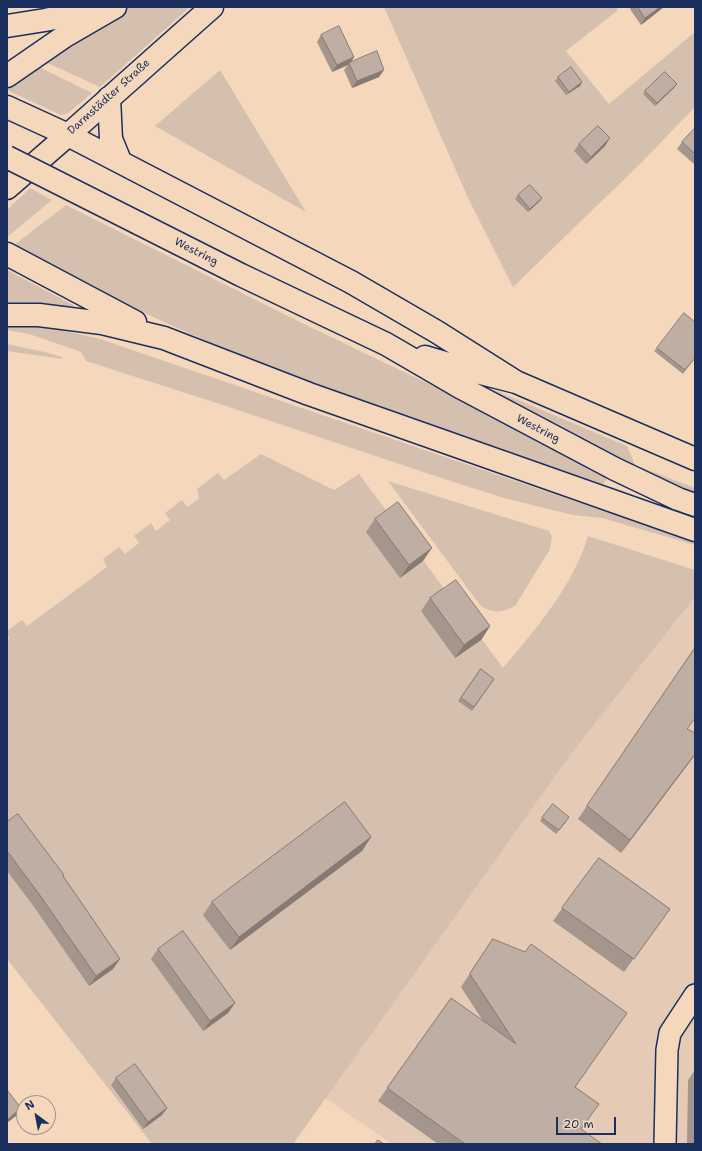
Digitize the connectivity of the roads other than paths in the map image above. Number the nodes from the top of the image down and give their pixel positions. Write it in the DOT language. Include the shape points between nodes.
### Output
graph roads {
  1 [pos="106,7"];
  2 [pos="114,7"];
  3 [pos="212,7"];
  4 [pos="7,26"];
  5 [pos="7,76"];
  6 [pos="109,98"];
  7 [pos="7,107"];
  8 [pos="68,135"];
  9 [pos="7,157"];
  10 [pos="120,161"];
  11 [pos="7,163"];
  12 [pos="7,170"];
  13 [pos="7,188"];
  14 [pos="7,254"];
  15 [pos="7,315"];
  16 [pos="164,338"];
  17 [pos="386,344"];
  18 [pos="516,382"];
  19 [pos="695,459"];
  20 [pos="686,502"];
  21 [pos="695,530"];
  22 [pos="695,995"];
  23 [pos="665,1144"];
  1 -- 4 [label="main road"];
  2 -- 5 [label="main road"];
  3 -- 6 [label="main road, Darmstädter Straße"];
  6 -- 8 [label="main road, Darmstädter Straße"];
  6 -- 10 [label="main road" via="111,139"];
  7 -- 8 [label="main road"];
  8 -- 10 [label="main road"];
  8 -- 13 [label="main road, Darmstädter Straße"];
  9 -- 17 [label="main road, Westring, bridge" via="241,275"];
  10 -- 18 [label="main road" via="351,282 438,332"];
  11 -- 12 [label="main road"];
  14 -- 16 [label="main road"];
  15 -- 16 [label="main road" via="39,315 102,323"];
  16 -- 21 [label="main road" via="309,394"];
  17 -- 18 [label="main road, Westring" via="465,370"];
  17 -- 20 [label="main road, Westring" via="460,387 615,469"];
  18 -- 19 [label="main road, Westring"];
  22 -- 23 [label="street" via="670,1032 667,1050"];
}
